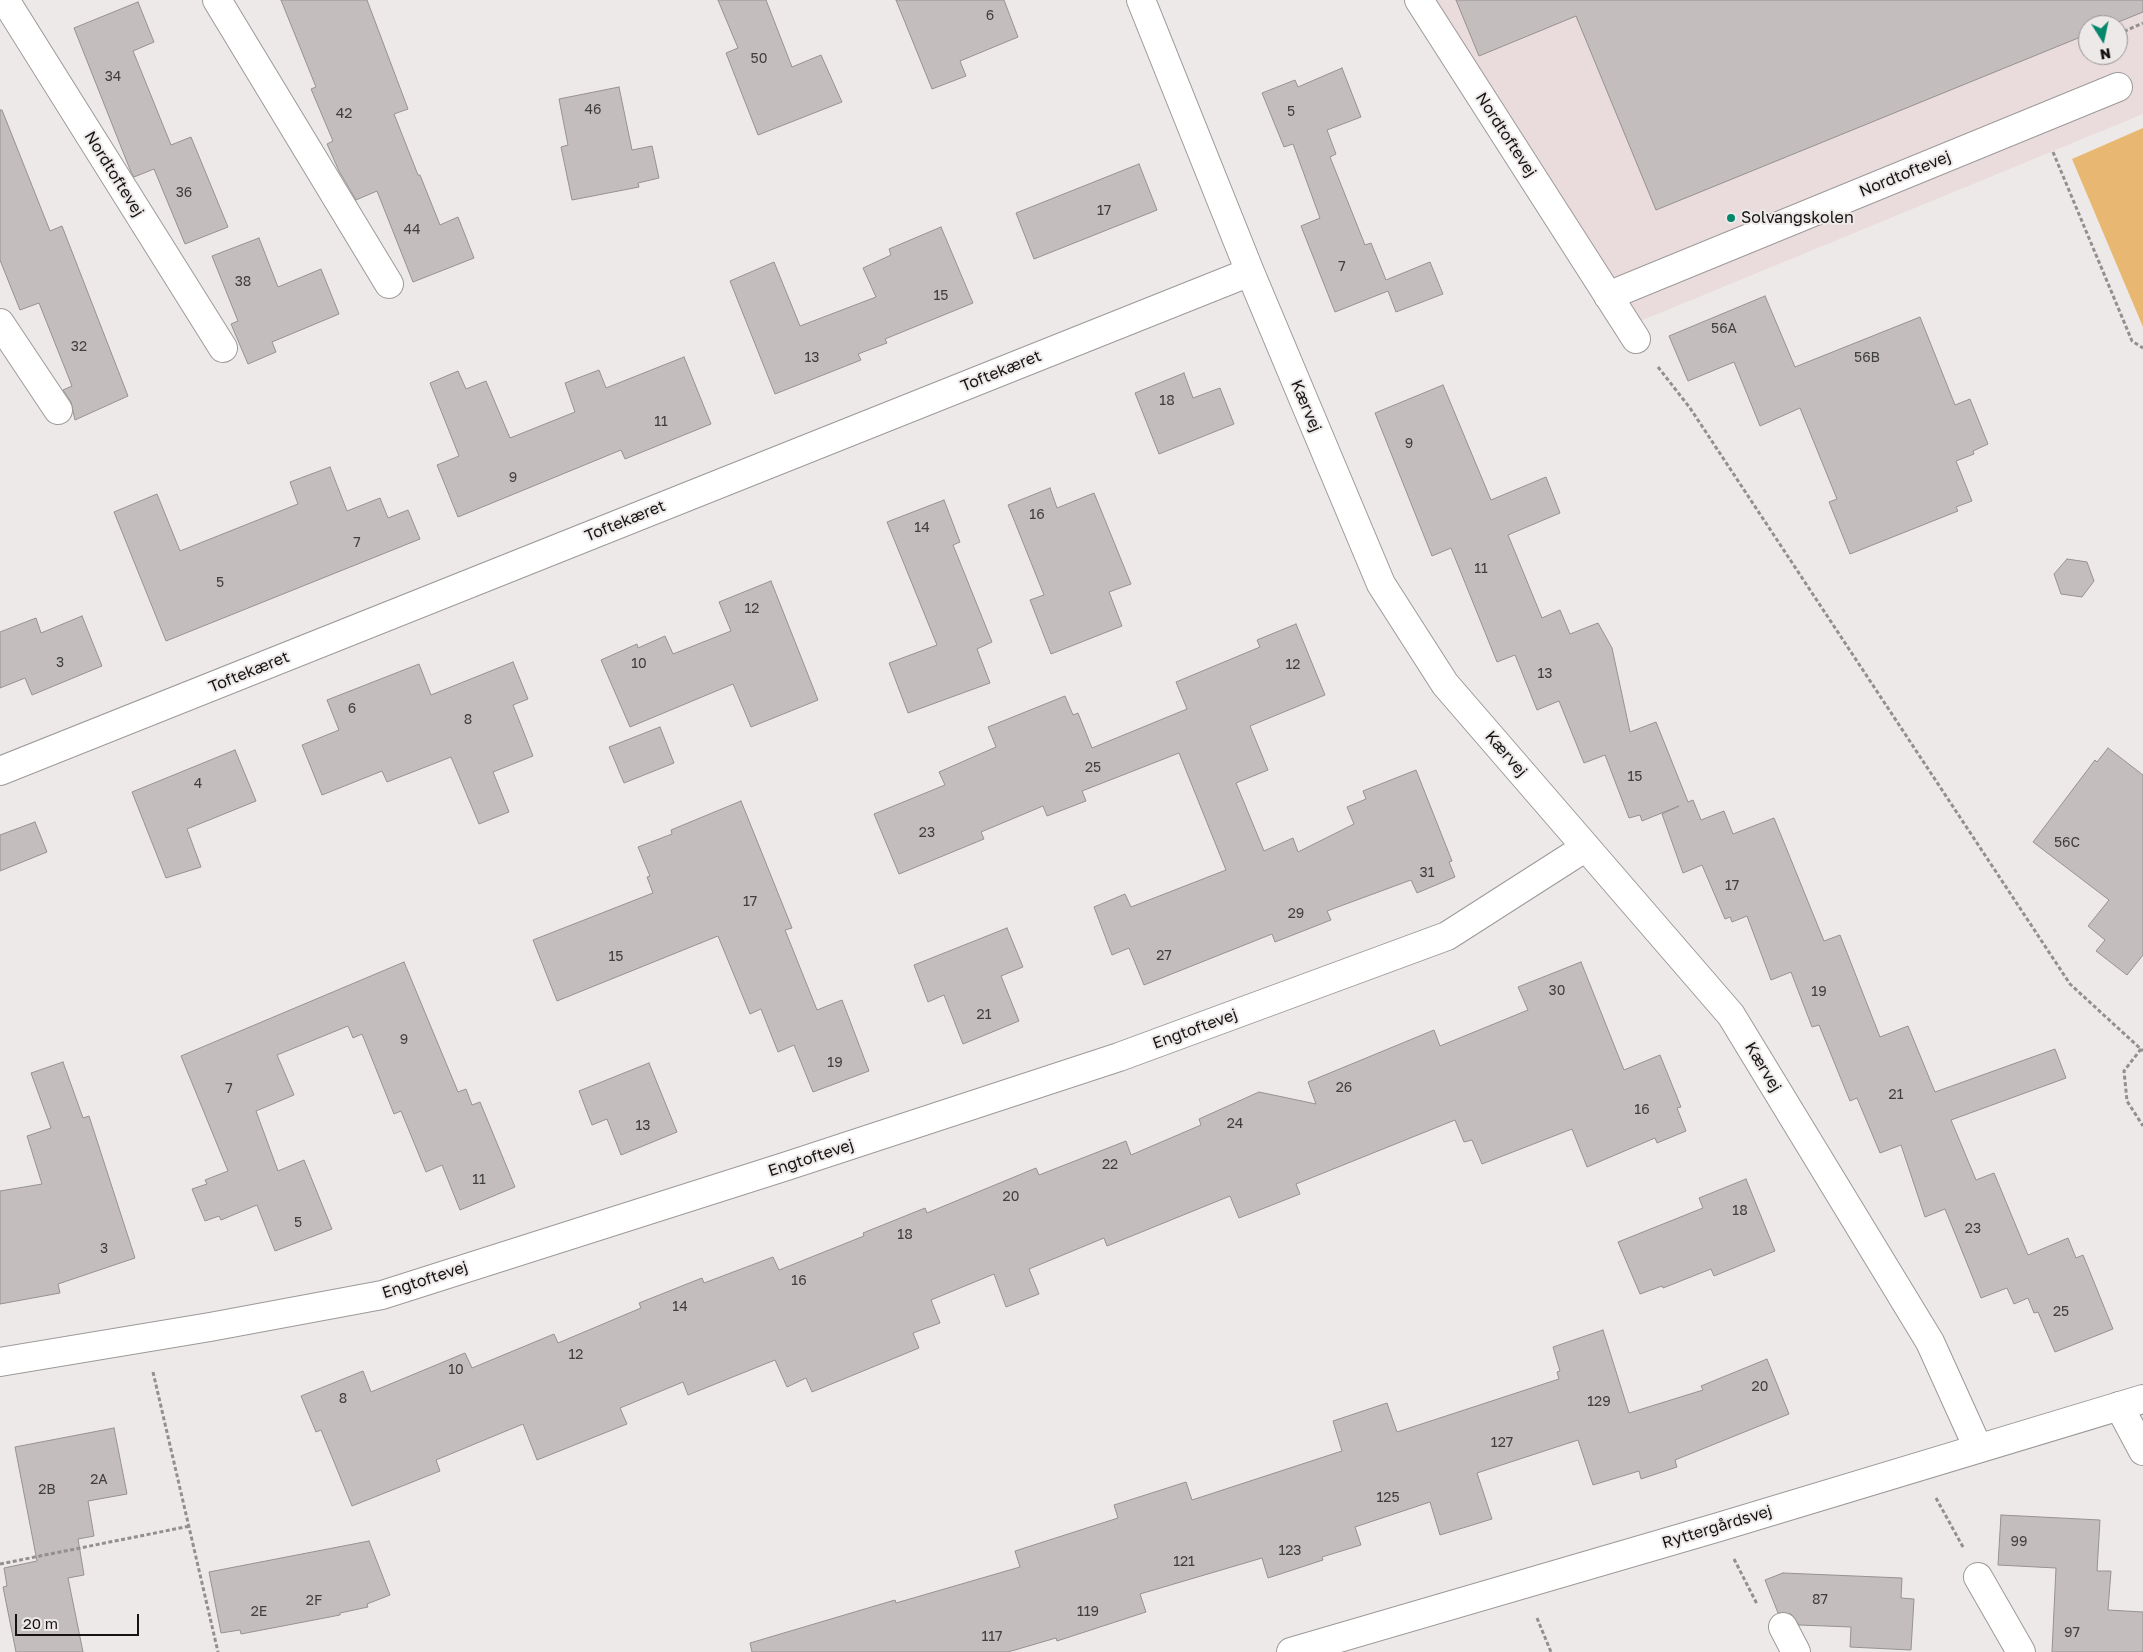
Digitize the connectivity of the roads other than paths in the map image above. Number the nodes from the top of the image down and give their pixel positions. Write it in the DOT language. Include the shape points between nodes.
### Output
graph roads {
  1 [pos="5,0"];
  2 [pos="217,0"];
  3 [pos="1140,0"];
  4 [pos="1419,0"];
  5 [pos="2118,87"];
  6 [pos="1250,272"];
  7 [pos="390,284"];
  8 [pos="1608,296"];
  9 [pos="0,323"];
  10 [pos="1636,339"];
  11 [pos="223,348"];
  12 [pos="58,410"];
  13 [pos="0,771"];
  14 [pos="1586,847"];
  15 [pos="0,1362"];
  16 [pos="2131,1403"];
  17 [pos="1978,1448"];
  18 [pos="2143,1451"];
  19 [pos="1978,1576"];
  20 [pos="1783,1627"];
  21 [pos="1291,1652"];
  22 [pos="1796,1652"];
  23 [pos="2021,1652"];
  1 -- 11 [label="street, Nordtoftevej"];
  2 -- 7 [label="street"];
  3 -- 6 [label="street, Kærvej"];
  4 -- 8 [label="street, Nordtoftevej"];
  5 -- 8 [label="street, Nordtoftevej"];
  6 -- 13 [label="street, Toftekæret"];
  6 -- 14 [label="street, Kærvej" via="1381,584 1445,684"];
  8 -- 10 [label="street, Nordtoftevej"];
  9 -- 12 [label="street"];
  14 -- 15 [label="street, Engtoftevej" via="1447,936 1120,1057 382,1295"];
  14 -- 17 [label="street, Kærvej" via="1731,1014 1930,1342"];
  16 -- 17 [label="street, Ryttergårdsvej"];
  16 -- 18 [label="street"];
  17 -- 21 [label="street, Ryttergårdsvej"];
  19 -- 23 [label="street"];
  20 -- 22 [label="street"];
}
